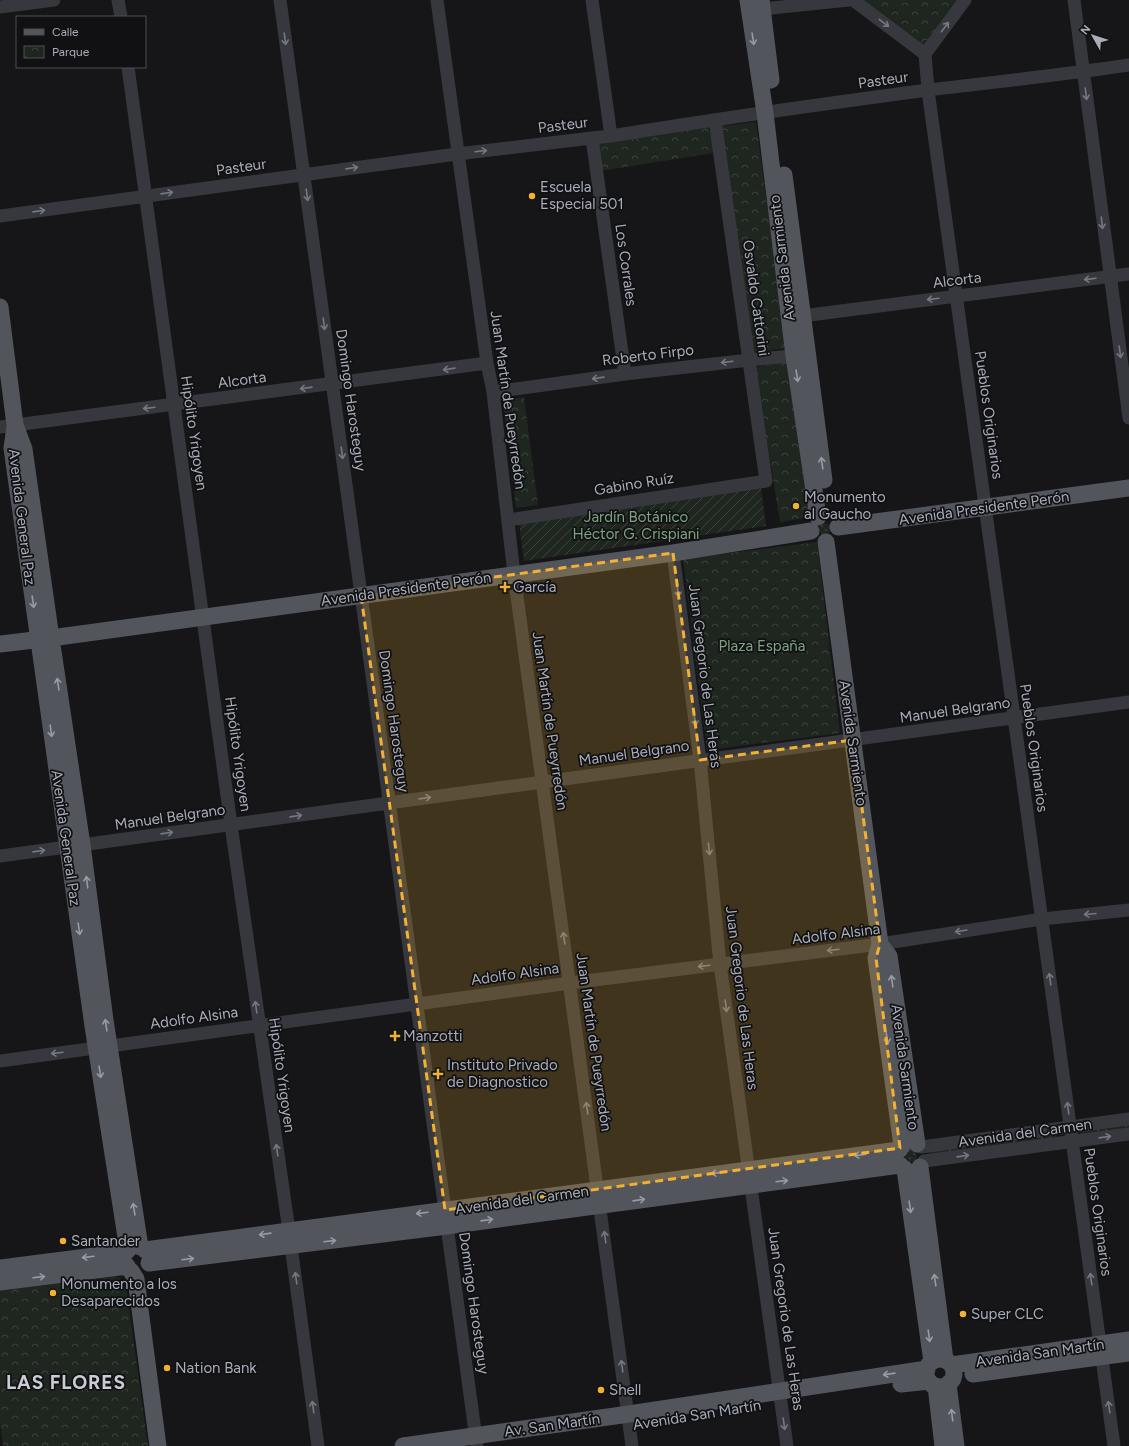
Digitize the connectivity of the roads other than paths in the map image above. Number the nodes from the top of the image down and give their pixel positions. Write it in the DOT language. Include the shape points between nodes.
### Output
graph roads {
  1 [pos="54,0"];
  2 [pos="118,0"];
  3 [pos="280,0"];
  4 [pos="436,0"];
  5 [pos="592,0"];
  6 [pos="849,0"];
  7 [pos="853,0"];
  8 [pos="965,0"];
  9 [pos="1074,0"];
  10 [pos="755,5"];
  11 [pos="0,7"];
  12 [pos="121,16"];
  13 [pos="925,54"];
  14 [pos="1129,65"];
  15 [pos="128,68"];
  16 [pos="1083,72"];
  17 [pos="928,90"];
  18 [pos="770,112"];
  19 [pos="715,120"];
  20 [pos="611,136"];
  21 [pos="592,138"];
  22 [pos="457,154"];
  23 [pos="304,175"];
  24 [pos="145,196"];
  25 [pos="0,216"];
  26 [pos="1129,274"];
  27 [pos="1109,277"];
  28 [pos="956,296"];
  29 [pos="0,307"];
  30 [pos="796,317"];
  31 [pos="801,355"];
  32 [pos="748,360"];
  33 [pos="487,363"];
  34 [pos="625,374"];
  35 [pos="332,384"];
  36 [pos="493,392"];
  37 [pos="174,405"];
  38 [pos="1129,418"];
  39 [pos="8,426"];
  40 [pos="766,481"];
  41 [pos="1129,488"];
  42 [pos="986,508"];
  43 [pos="508,520"];
  44 [pos="824,523"];
  45 [pos="673,552"];
  46 [pos="514,574"];
  47 [pos="361,595"];
  48 [pos="203,616"];
  49 [pos="44,638"];
  50 [pos="0,644"];
  51 [pos="1129,702"];
  52 [pos="1014,718"];
  53 [pos="853,740"];
  54 [pos="700,760"];
  55 [pos="542,782"];
  56 [pos="389,803"];
  57 [pos="231,825"];
  58 [pos="75,846"];
  59 [pos="0,856"];
  60 [pos="1129,910"];
  61 [pos="1042,919"];
  62 [pos="880,944"];
  63 [pos="720,964"];
  64 [pos="570,983"];
  65 [pos="417,1004"];
  66 [pos="259,1025"];
  67 [pos="103,1047"];
  68 [pos="0,1060"];
  69 [pos="1129,1119"];
  70 [pos="1070,1127"];
  71 [pos="1129,1134"];
  72 [pos="1072,1142"];
  73 [pos="911,1156"];
  74 [pos="750,1177"];
  75 [pos="599,1197"];
  76 [pos="446,1218"];
  77 [pos="290,1238"];
  78 [pos="136,1259"];
  79 [pos="0,1268"];
  80 [pos="0,1282"];
  81 [pos="1129,1340"];
  82 [pos="1101,1351"];
  83 [pos="1129,1353"];
  84 [pos="940,1373"];
  85 [pos="780,1396"];
  86 [pos="629,1420"];
  87 [pos="474,1443"];
  88 [pos="158,1446"];
  89 [pos="167,1446"];
  90 [pos="318,1446"];
  91 [pos="403,1446"];
  92 [pos="632,1446"];
  93 [pos="787,1446"];
  94 [pos="943,1446"];
  95 [pos="956,1446"];
  96 [pos="1114,1446"];
  1 -- 11 [label="street"];
  2 -- 12 [label="street"];
  3 -- 23 [label="street, Domingo Harosteguy, one-way"];
  4 -- 22 [label="street, Juan Martín de Pueyrredón"];
  5 -- 20 [label="street"];
  6 -- 10 [label="street"];
  7 -- 13 [label="street, one-way"];
  13 -- 8 [label="street, one-way"];
  9 -- 16 [label="street"];
  10 -- 18 [label="main road, Avenida Sarmiento"];
  13 -- 17 [label="street, Pueblos Originarios"];
  14 -- 16 [label="street, Pasteur"];
  15 -- 24 [label="street, Hipólito Yrigoyen"];
  16 -- 17 [label="street, Pasteur"];
  16 -- 27 [label="street, one-way"];
  17 -- 18 [label="street, Pasteur"];
  17 -- 28 [label="street, Pueblos Originarios"];
  18 -- 19 [label="street, Pasteur"];
  18 -- 30 [label="main road, Avenida Sarmiento"];
  19 -- 20 [label="street, Pasteur"];
  19 -- 32 [label="street, Osvaldo Cattorini"];
  20 -- 21 [label="street, Pasteur"];
  22 -- 21 [label="street, Pasteur, one-way"];
  21 -- 34 [label="street, Los Corrales"];
  23 -- 22 [label="street, Pasteur, one-way"];
  22 -- 33 [label="street, Juan Martín de Pueyrredón"];
  24 -- 23 [label="street, Pasteur, one-way"];
  23 -- 35 [label="street, Domingo Harosteguy, one-way"];
  25 -- 24 [label="street, Pasteur, one-way"];
  24 -- 37 [label="street, Hipólito Yrigoyen"];
  26 -- 27 [label="street, Alcorta"];
  27 -- 28 [label="street, Alcorta, one-way"];
  27 -- 38 [label="street, one-way"];
  28 -- 30 [label="street, Alcorta, one-way"];
  28 -- 42 [label="street, Pueblos Originarios"];
  29 -- 39 [label="main road, Avenida General Paz"];
  30 -- 31 [label="main road, Avenida Sarmiento"];
  31 -- 32 [label="street, Roberto Firpo"];
  31 -- 44 [label="main road, Avenida Sarmiento"];
  32 -- 34 [label="street, Roberto Firpo, one-way"];
  32 -- 40 [label="street, Osvaldo Cattorini"];
  33 -- 35 [label="street, Alcorta, one-way"];
  33 -- 36 [label="street, Juan Martín de Pueyrredón"];
  34 -- 36 [label="street, Roberto Firpo, one-way"];
  35 -- 37 [label="street, Alcorta, one-way"];
  35 -- 47 [label="street, Domingo Harosteguy, one-way"];
  36 -- 43 [label="street, Juan Martín de Pueyrredón"];
  37 -- 39 [label="street, Alcorta, one-way"];
  37 -- 48 [label="street, Hipólito Yrigoyen"];
  39 -- 49 [label="main road, Avenida General Paz"];
  40 -- 43 [label="street, Gabino Ruíz"];
  41 -- 42 [label="main road, Avenida Presidente Perón"];
  42 -- 44 [label="main road, Avenida Presidente Perón"];
  42 -- 52 [label="street, Pueblos Originarios"];
  43 -- 46 [label="street, Juan Martín de Pueyrredón"];
  44 -- 45 [label="main road, Avenida Presidente Perón"];
  44 -- 53 [label="main road, Avenida Sarmiento" via="814,537 818,541 826,542"];
  45 -- 46 [label="main road, Avenida Presidente Perón"];
  45 -- 54 [label="street, Juan Gregorio de Las Heras, one-way"];
  46 -- 47 [label="main road, Avenida Presidente Perón"];
  46 -- 55 [label="street, Juan Martín de Pueyrredón"];
  47 -- 48 [label="main road, Avenida Presidente Perón"];
  47 -- 56 [label="street, Domingo Harosteguy"];
  48 -- 49 [label="main road, Avenida Presidente Perón"];
  48 -- 57 [label="street, Hipólito Yrigoyen"];
  49 -- 50 [label="main road, Avenida Presidente Perón"];
  49 -- 58 [label="main road, Avenida General Paz"];
  51 -- 52 [label="street, Manuel Belgrano"];
  52 -- 53 [label="street, Manuel Belgrano"];
  52 -- 61 [label="street, Pueblos Originarios"];
  53 -- 54 [label="street, Manuel Belgrano"];
  53 -- 62 [label="main road, Avenida Sarmiento"];
  54 -- 55 [label="street, Manuel Belgrano"];
  54 -- 63 [label="street, Juan Gregorio de Las Heras, one-way"];
  56 -- 55 [label="street, Manuel Belgrano, one-way"];
  64 -- 55 [label="street, Juan Martín de Pueyrredón, one-way"];
  57 -- 56 [label="street, Manuel Belgrano, one-way"];
  56 -- 65 [label="street, Domingo Harosteguy"];
  58 -- 57 [label="street, Manuel Belgrano, one-way"];
  66 -- 57 [label="street, Hipólito Yrigoyen, one-way"];
  59 -- 58 [label="street, Manuel Belgrano, one-way"];
  58 -- 67 [label="main road, Avenida General Paz"];
  60 -- 61 [label="street, Adolfo Alsina, one-way"];
  61 -- 62 [label="street, Adolfo Alsina, one-way"];
  70 -- 61 [label="street, Pueblos Originarios, one-way"];
  62 -- 63 [label="street, Adolfo Alsina, one-way"];
  62 -- 73 [label="main road, Avenida Sarmiento" via="889,956"];
  63 -- 64 [label="street, Adolfo Alsina, one-way"];
  63 -- 74 [label="street, Juan Gregorio de Las Heras, one-way"];
  64 -- 65 [label="street, Adolfo Alsina"];
  75 -- 64 [label="street, Juan Martín de Pueyrredón, one-way"];
  65 -- 66 [label="street, Adolfo Alsina"];
  65 -- 76 [label="street, Domingo Harosteguy"];
  66 -- 67 [label="street, Adolfo Alsina"];
  77 -- 66 [label="street, Hipólito Yrigoyen, one-way"];
  67 -- 68 [label="street, Adolfo Alsina, one-way"];
  67 -- 78 [label="main road, Avenida General Paz"];
  69 -- 70 [label="street, Avenida del Carmen"];
  70 -- 72 [label="street, Pueblos Originarios"];
  70 -- 73 [label="street, Avenida del Carmen"];
  72 -- 71 [label="street, Avenida del Carmen, one-way"];
  73 -- 72 [label="street, Avenida del Carmen, one-way"];
  82 -- 72 [label="street, Pueblos Originarios, one-way"];
  73 -- 74 [label="main road, Avenida del Carmen"];
  73 -- 84 [label="main road, Avenida Sarmiento"];
  74 -- 75 [label="main road, Avenida del Carmen"];
  74 -- 85 [label="street, Juan Gregorio de Las Heras"];
  75 -- 76 [label="main road, Avenida del Carmen"];
  86 -- 75 [label="street, Juan Martín de Pueyrredón, one-way"];
  76 -- 77 [label="main road, Avenida del Carmen"];
  76 -- 87 [label="street, Domingo Harosteguy"];
  77 -- 78 [label="main road, Avenida del Carmen"];
  90 -- 77 [label="street, Hipólito Yrigoyen, one-way"];
  78 -- 79 [label="main road, Avenida del Carmen, one-way"];
  80 -- 78 [label="main road, Avenida del Carmen, one-way"];
  78 -- 88 [label="main road, Avenida General Paz" via="136,1279"];
  78 -- 89 [label="main road, Avenida General Paz"];
  81 -- 82 [label="main road, Avenida San Martín"];
  82 -- 83 [label="main road, Avenida San Martín"];
  82 -- 84 [label="main road, Avenida San Martín"];
  96 -- 82 [label="street, Pueblos Originarios, one-way"];
  84 -- 85 [label="main road, Avenida San Martín"];
  84 -- 94 [label="main road, Avenida Sarmiento"];
  95 -- 84 [label="main road, Avenida Sarmiento, one-way"];
  85 -- 86 [label="main road, Avenida San Martín"];
  85 -- 93 [label="street, Juan Gregorio de Las Heras, one-way"];
  86 -- 87 [label="main road, Avenida San Martín"];
  86 -- 92 [label="street, Juan Martín de Pueyrredón"];
  87 -- 91 [label="main road"];
}
